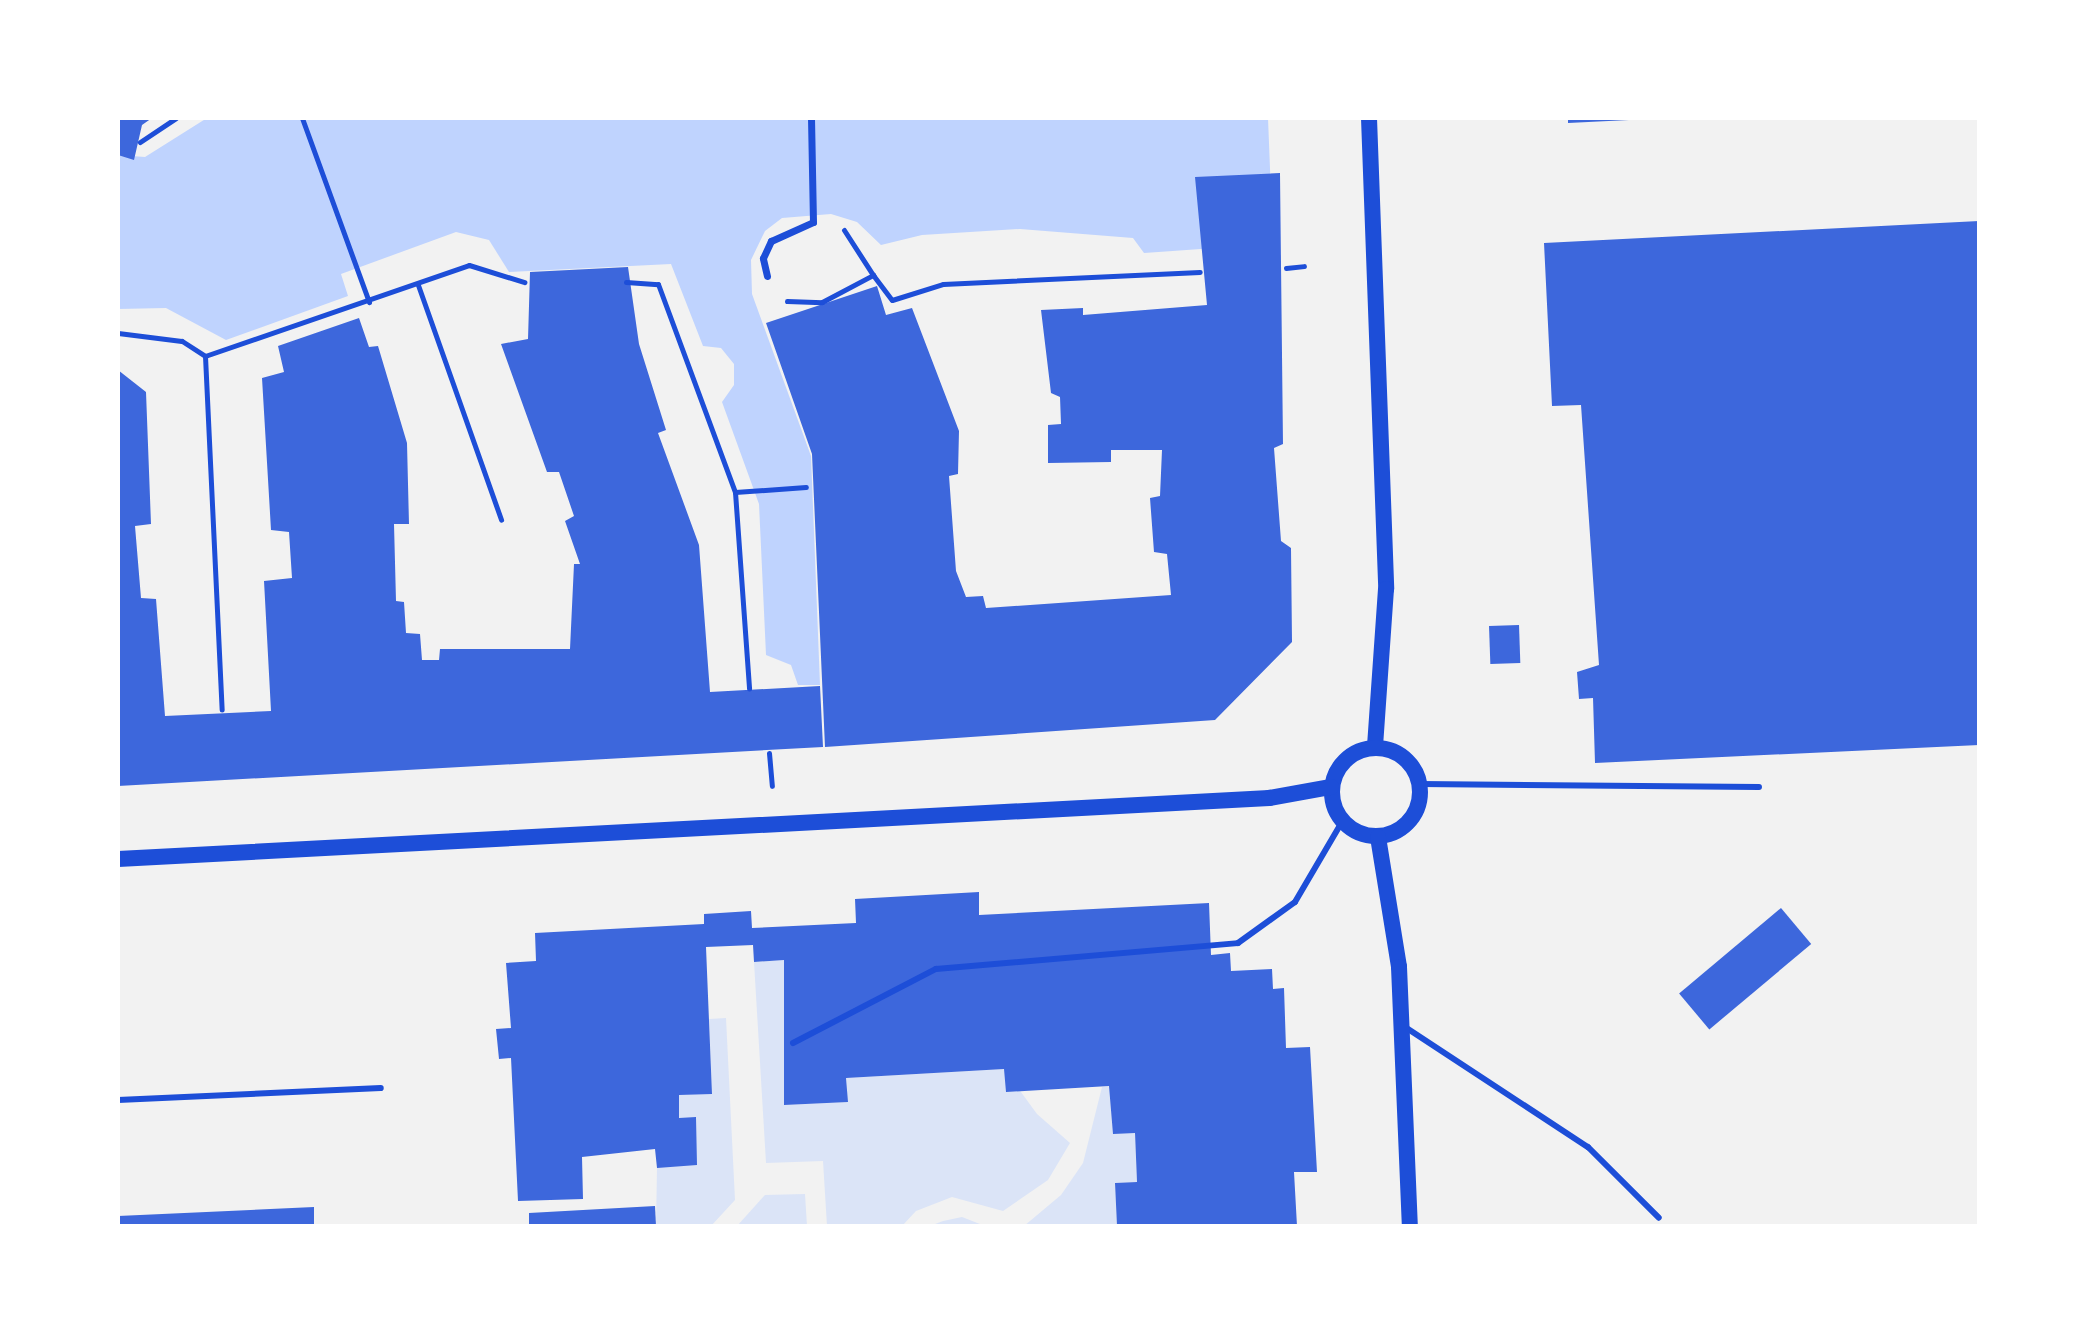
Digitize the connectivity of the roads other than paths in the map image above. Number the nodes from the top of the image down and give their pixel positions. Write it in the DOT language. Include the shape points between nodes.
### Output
graph roads {
  1 [pos="811,118"];
  2 [pos="1369,118"];
  3 [pos="767,276"];
  4 [pos="1375,747"];
  5 [pos="1420,784"];
  6 [pos="1331,787"];
  7 [pos="1759,787"];
  8 [pos="1342,822"];
  9 [pos="1378,837"];
  10 [pos="118,859"];
  11 [pos="1402,1026"];
  12 [pos="793,1043"];
  13 [pos="381,1088"];
  14 [pos="118,1100"];
  15 [pos="1659,1218"];
  16 [pos="1410,1226"];
  1 -- 3 [label="street" via="813,222 771,241 763,258"];
  2 -- 4 [label="main road" via="1386,589"];
  4 -- 5 [label="main road" via="1399,754"];
  4 -- 6 [label="main road" via="1350,755"];
  5 -- 7 [label="lane"];
  5 -- 9 [label="main road" via="1405,826"];
  6 -- 8 [label="main road"];
  6 -- 10 [label="main road" via="1269,798"];
  8 -- 9 [label="main road"];
  8 -- 12 [label="lane" via="1295,902 1238,943 936,969"];
  9 -- 11 [label="main road"];
  11 -- 15 [label="lane" via="1588,1147"];
  11 -- 16 [label="main road"];
  13 -- 14 [label="lane"];
}
